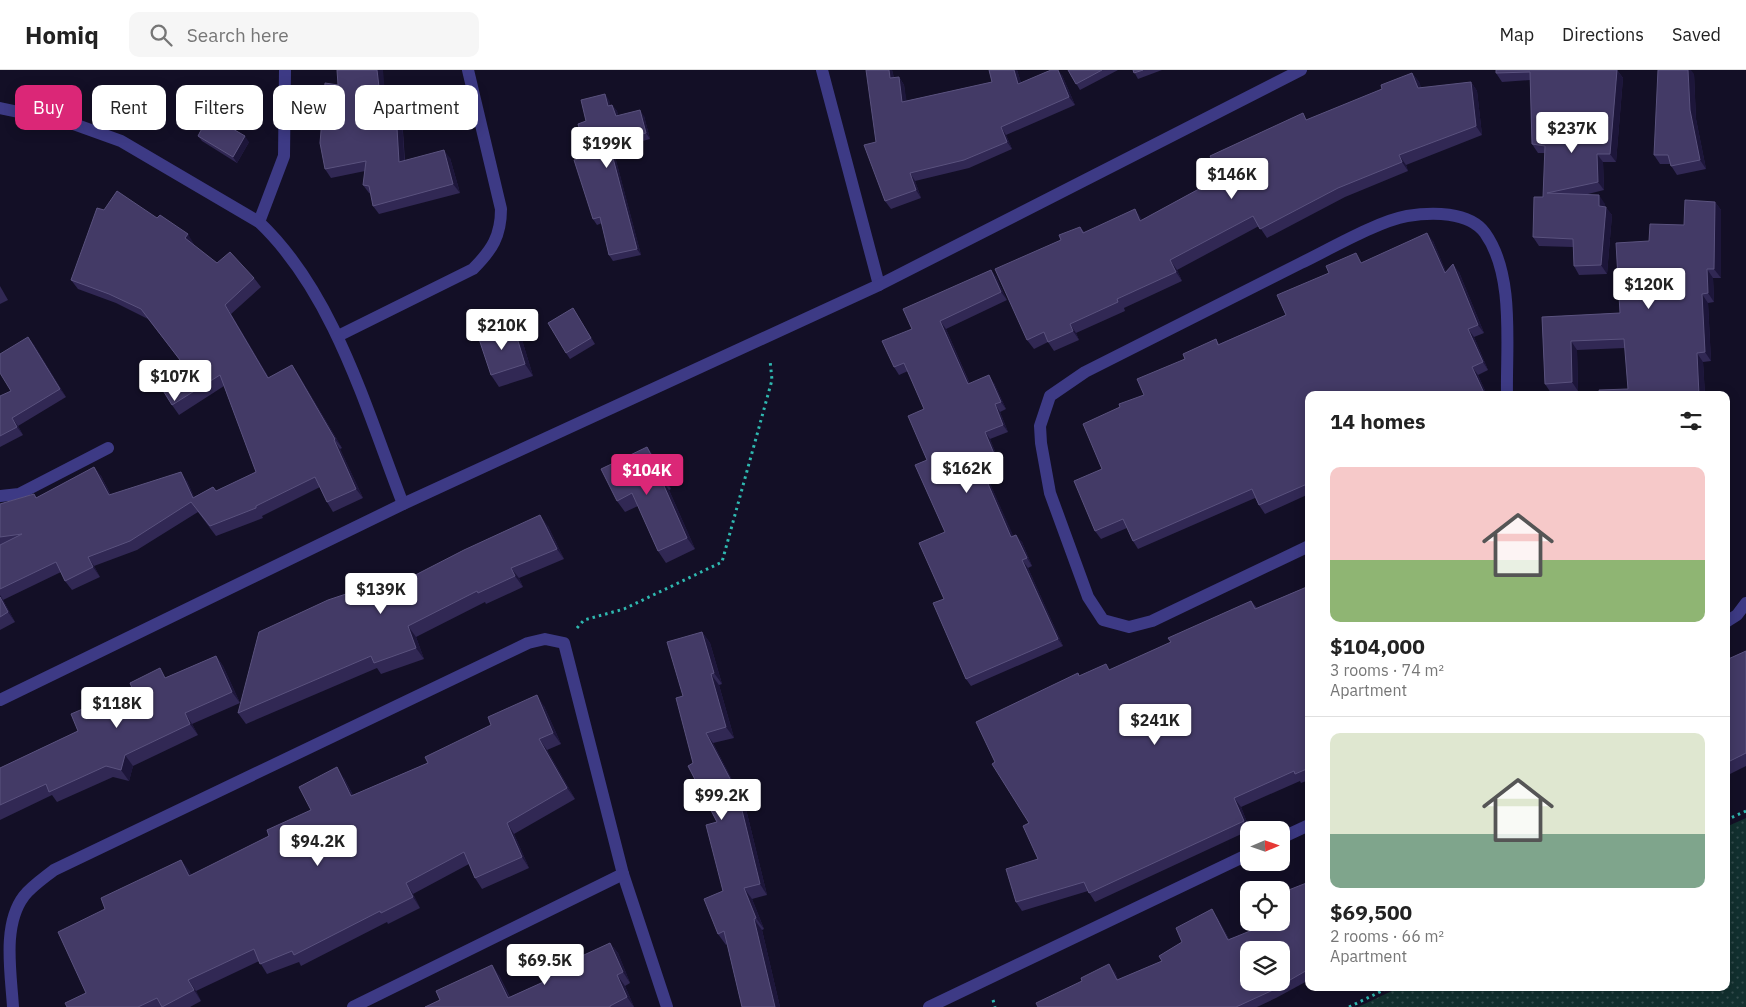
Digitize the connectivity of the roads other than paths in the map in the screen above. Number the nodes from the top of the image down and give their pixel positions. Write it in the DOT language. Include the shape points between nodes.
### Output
graph roads {
  1 [pos="285,70"];
  2 [pos="468,70"];
  3 [pos="822,70"];
  4 [pos="1301,70"];
  5 [pos="0,108"];
  6 [pos="259,222"];
  7 [pos="879,285"];
  8 [pos="338,336"];
  9 [pos="1506,391"];
  10 [pos="108,448"];
  11 [pos="0,496"];
  12 [pos="403,504"];
  13 [pos="1305,548"];
  14 [pos="1746,603"];
  15 [pos="1730,619"];
  16 [pos="0,700"];
  17 [pos="1305,827"];
  18 [pos="1290,834"];
  19 [pos="1240,858"];
  20 [pos="623,874"];
  21 [pos="13,1007"];
  22 [pos="353,1007"];
  23 [pos="667,1007"];
  24 [pos="929,1007"];
  1 -- 6 [label="street" via="284,156"];
  2 -- 8 [label="street" via="501,209 501,223 490,252 473,269"];
  3 -- 7 [label="street"];
  4 -- 7 [label="street"];
  5 -- 6 [label="street" via="71,123 121,141"];
  6 -- 8 [label="street" via="293,259"];
  7 -- 12 [label="street"];
  8 -- 12 [label="street"];
  9 -- 13 [label="street" via="1505,288 1498,261 1484,232 1469,221 1450,214 1391,220 1084,372 1050,396 1040,426 1046,476 1088,597 1103,620 1129,626 1152,621"];
  10 -- 11 [label="street" via="19,494"];
  12 -- 16 [label="street"];
  14 -- 15 [label="street"];
  17 -- 18 [label="street"];
  19 -- 24 [label="street"];
  20 -- 21 [label="street" via="564,643 546,639 528,643 54,870 33,887 16,910 10,955"];
  20 -- 22 [label="street"];
  20 -- 23 [label="street"];
}
